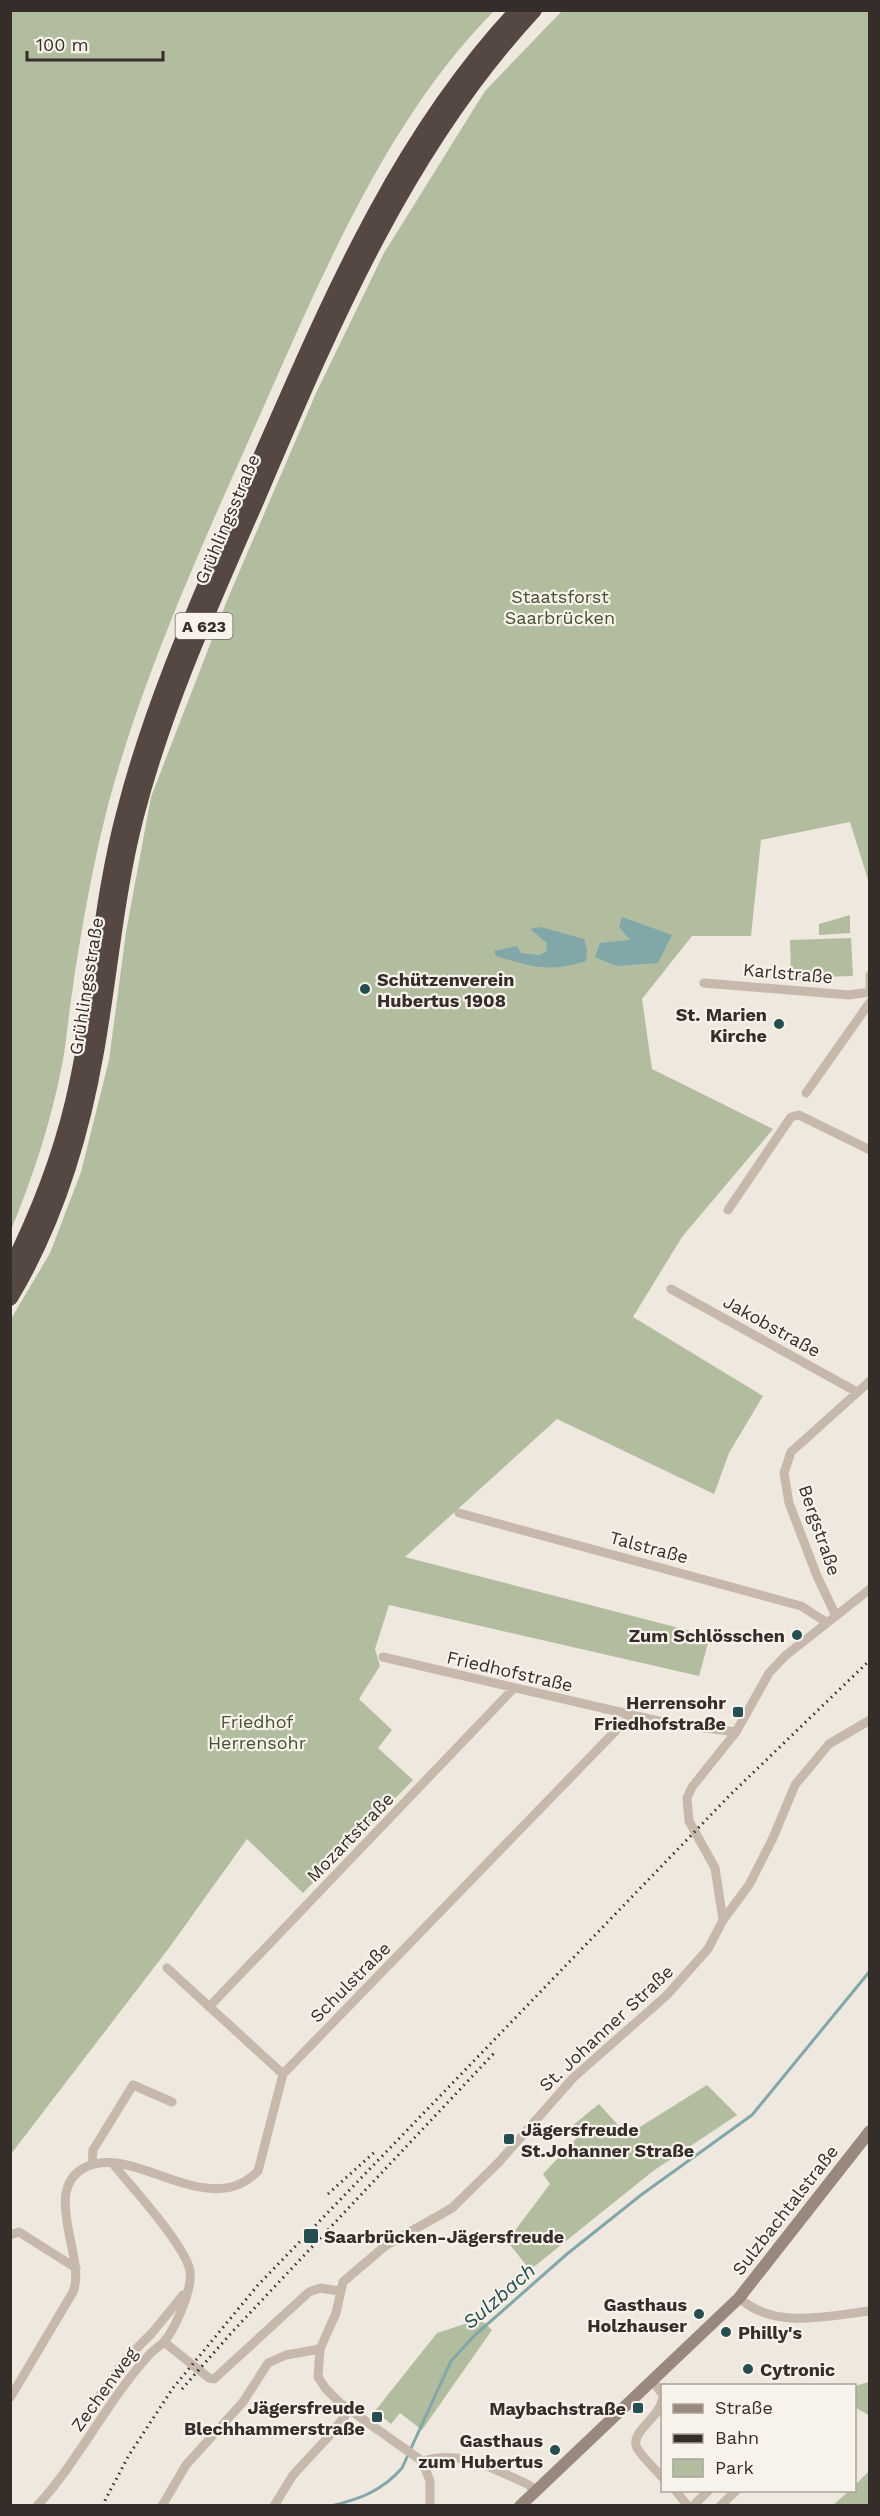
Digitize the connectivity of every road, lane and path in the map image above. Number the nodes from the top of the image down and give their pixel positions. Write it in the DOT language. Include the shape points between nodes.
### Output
graph roads {
  1 [pos="518,10"];
  2 [pos="534,10"];
  3 [pos="870,975"];
  4 [pos="704,983"];
  5 [pos="870,987"];
  6 [pos="870,992"];
  7 [pos="870,1002"];
  8 [pos="806,1093"];
  9 [pos="870,1150"];
  10 [pos="728,1210"];
  11 [pos="10,1270"];
  12 [pos="671,1289"];
  13 [pos="10,1298"];
  14 [pos="870,1381"];
  15 [pos="857,1392"];
  16 [pos="459,1513"];
  17 [pos="870,1589"];
  18 [pos="836,1616"];
  19 [pos="826,1623"];
  20 [pos="383,1657"];
  21 [pos="513,1689"];
  22 [pos="631,1715"];
  23 [pos="870,1720"];
  24 [pos="736,1732"];
  25 [pos="723,1920"];
  26 [pos="166,1968"];
  27 [pos="209,2007"];
  28 [pos="283,2074"];
  29 [pos="172,2102"];
  30 [pos="870,2131"];
  31 [pos="113,2163"];
  32 [pos="92,2164"];
  33 [pos="10,2235"];
  34 [pos="76,2268"];
  35 [pos="187,2288"];
  36 [pos="340,2291"];
  37 [pos="739,2298"];
  38 [pos="870,2311"];
  39 [pos="167,2346"];
  40 [pos="320,2349"];
  41 [pos="653,2381"];
  42 [pos="661,2391"];
  43 [pos="10,2398"];
  44 [pos="661,2406"];
  45 [pos="350,2409"];
  46 [pos="84,2418"];
  47 [pos="419,2458"];
  48 [pos="661,2475"];
  49 [pos="535,2491"];
  50 [pos="677,2492"];
  51 [pos="707,2492"];
  52 [pos="735,2492"];
  53 [pos="38,2505"];
  54 [pos="162,2505"];
  55 [pos="274,2505"];
  56 [pos="430,2505"];
  57 [pos="520,2505"];
  58 [pos="688,2505"];
  59 [pos="693,2505"];
  60 [pos="720,2505"];
  1 -- 11 [label="highway, A 623" via="435,113 372,219 286,400 182,643 139,758 124,812 74,1099 60,1151 44,1197"];
  2 -- 13 [label="highway, Grühlingsstraße / A 623" via="449,115 384,224 298,404 198,638 152,760 136,816 96,1052 72,1154 39,1243"];
  3 -- 5 [label="street"];
  4 -- 6 [label="street, Karlstraße" via="849,995"];
  7 -- 8 [label="street"];
  9 -- 10 [label="street" via="798,1115 791,1117"];
  12 -- 15 [label="street, Jakobstraße"];
  14 -- 15 [label="street, Bergstraße"];
  15 -- 18 [label="street, Bergstraße" via="791,1452 784,1473 789,1503"];
  16 -- 19 [label="street, Talstraße" via="801,1606"];
  17 -- 18 [label="street"];
  18 -- 19 [label="street"];
  19 -- 24 [label="street" via="769,1673"];
  20 -- 21 [label="street, Friedhofstraße"];
  21 -- 22 [label="street, Friedhofstraße"];
  21 -- 27 [label="street, Mozartstraße"];
  22 -- 24 [label="street, Friedhofstraße"];
  22 -- 28 [label="street, Schulstraße"];
  23 -- 25 [label="street, St. Johanner Straße" via="829,1744 795,1785 748,1885"];
  24 -- 25 [label="street" via="687,1797 689,1821 715,1868"];
  25 -- 36 [label="street, St. Johanner Straße" via="715,1939 679,1983 573,2078 499,2162 452,2208 385,2246 351,2274"];
  26 -- 27 [label="street"];
  27 -- 28 [label="street"];
  28 -- 31 [label="street, Schulstraße" via="258,2171 248,2181 213,2188 195,2187"];
  29 -- 32 [label="street" via="133,2085 93,2150"];
  30 -- 37 [label="main road, Sulzbachtalstraße"];
  31 -- 32 [label="street, Schulstraße"];
  31 -- 35 [label="street, Zechenweg" via="184,2255 190,2269"];
  32 -- 34 [label="street" via="74,2175 67,2198 66,2225"];
  33 -- 34 [label="street" via="19,2232"];
  34 -- 43 [label="street" via="78,2278 73,2292"];
  35 -- 39 [label="street, Zechenweg"];
  35 -- 46 [label="street, Zechenweg" via="123,2362"];
  36 -- 39 [label="street" via="320,2288 309,2292 220,2377 208,2378"];
  36 -- 40 [label="street, St. Johanner Straße" via="336,2313"];
  37 -- 38 [label="street" via="752,2308 787,2320"];
  37 -- 41 [label="main road, Sulzbachtalstraße"];
  39 -- 53 [label="street, Zechenweg" via="150,2353"];
  40 -- 45 [label="street, St. Johanner Straße" via="317,2370 321,2383"];
  40 -- 54 [label="street" via="286,2355 268,2363 243,2402 186,2465"];
  41 -- 42 [label="street"];
  41 -- 49 [label="main road, Sulzbachtalstraße"];
  44 -- 48 [label="street" via="635,2440"];
  45 -- 47 [label="street, St. Johanner Straße"];
  45 -- 55 [label="street" via="293,2475"];
  47 -- 49 [label="street" via="481,2462"];
  47 -- 56 [label="street" via="430,2481"];
  49 -- 57 [label="main road, Sulzbachtalstraße"];
  50 -- 58 [label="street"];
  51 -- 59 [label="street"];
  52 -- 60 [label="street"];
}
